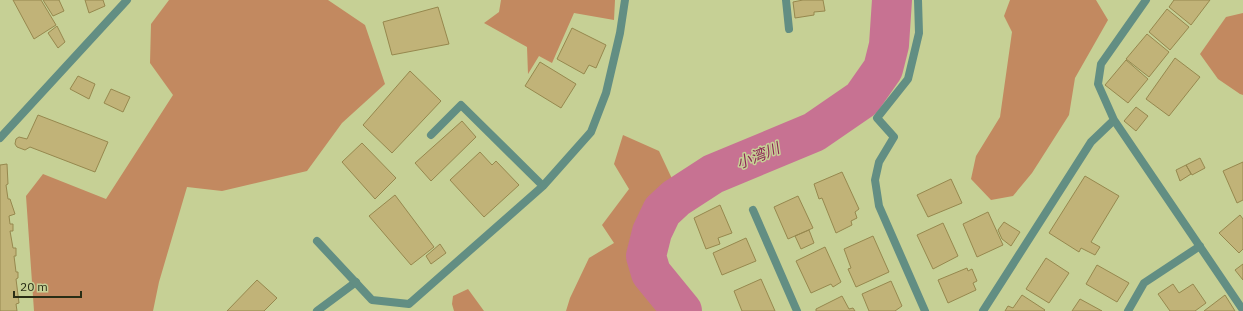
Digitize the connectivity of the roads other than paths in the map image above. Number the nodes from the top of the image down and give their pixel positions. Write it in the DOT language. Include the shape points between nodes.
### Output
graph roads {
  1 [pos="127,0"];
  2 [pos="625,0"];
  3 [pos="786,0"];
  4 [pos="918,0"];
  5 [pos="1146,0"];
  6 [pos="789,30"];
  7 [pos="1114,120"];
  8 [pos="431,135"];
  9 [pos="0,138"];
  10 [pos="543,186"];
  11 [pos="753,210"];
  12 [pos="317,241"];
  13 [pos="1200,246"];
  14 [pos="356,282"];
  15 [pos="1243,310"];
  16 [pos="317,311"];
  17 [pos="797,311"];
  18 [pos="925,311"];
  19 [pos="983,311"];
  20 [pos="1128,311"];
  1 -- 9 [label="street"];
  2 -- 10 [label="street" via="606,93 591,132"];
  3 -- 6 [label="street"];
  4 -- 18 [label="street" via="919,33 908,79 877,118 894,138 879,162 875,180 879,206"];
  5 -- 7 [label="street" via="1101,64 1098,84"];
  7 -- 13 [label="street"];
  7 -- 19 [label="street" via="1091,142"];
  8 -- 10 [label="street" via="461,105"];
  10 -- 14 [label="street" via="409,304 372,300"];
  11 -- 17 [label="street"];
  12 -- 14 [label="street"];
  13 -- 15 [label="street"];
  13 -- 20 [label="street" via="1144,284"];
  14 -- 16 [label="street"];
}
